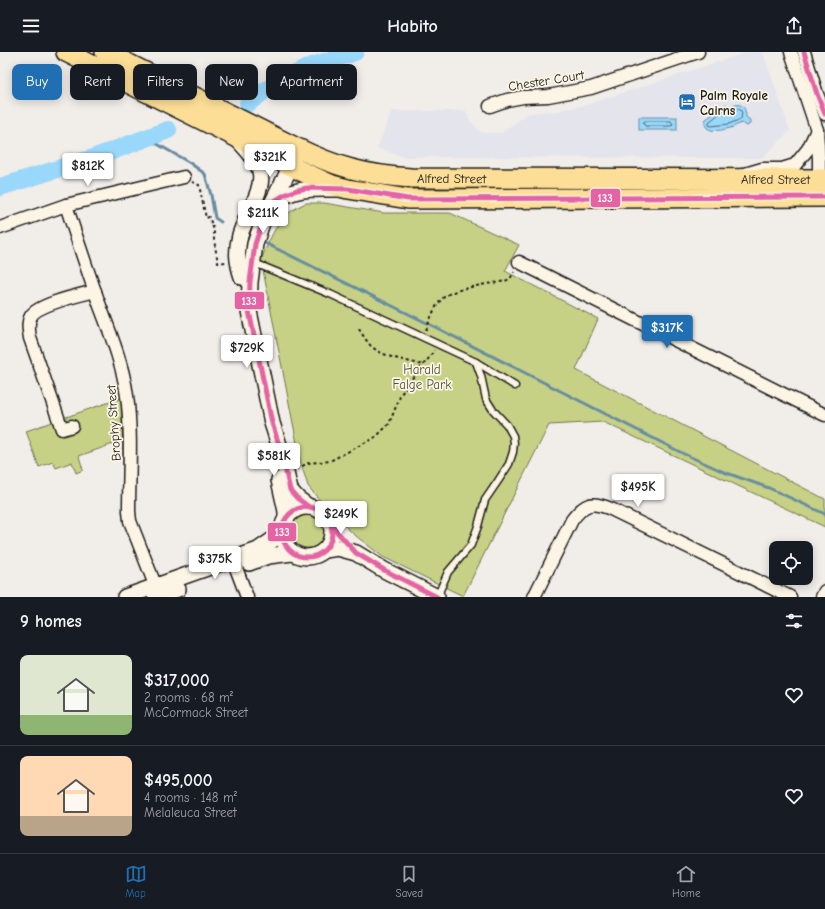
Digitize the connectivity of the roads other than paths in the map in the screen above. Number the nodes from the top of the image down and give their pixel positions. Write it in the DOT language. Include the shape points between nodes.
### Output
graph roads {
  1 [pos="66,52"];
  2 [pos="105,52"];
  3 [pos="698,52"];
  4 [pos="791,52"];
  5 [pos="804,52"];
  6 [pos="490,106"];
  7 [pos="825,114"];
  8 [pos="817,130"];
  9 [pos="234,136"];
  10 [pos="294,147"];
  11 [pos="286,164"];
  12 [pos="184,177"];
  13 [pos="730,178"];
  14 [pos="348,189"];
  15 [pos="824,190"];
  16 [pos="273,202"];
  17 [pos="66,205"];
  18 [pos="0,228"];
  19 [pos="245,261"];
  20 [pos="519,262"];
  21 [pos="242,277"];
  22 [pos="95,291"];
  23 [pos="249,311"];
  24 [pos="476,362"];
  25 [pos="515,386"];
  26 [pos="825,415"];
  27 [pos="272,423"];
  28 [pos="62,429"];
  29 [pos="309,507"];
  30 [pos="331,522"];
  31 [pos="284,523"];
  32 [pos="325,550"];
  33 [pos="292,553"];
  34 [pos="356,553"];
  35 [pos="234,564"];
  36 [pos="825,591"];
  37 [pos="157,593"];
  38 [pos="125,597"];
  39 [pos="247,597"];
  40 [pos="437,597"];
  41 [pos="534,597"];
  42 [pos="790,597"];
  43 [pos="822,597"];
  1 -- 9 [label="main road, Alfred Street"];
  2 -- 10 [label="main road, Alfred Street"];
  3 -- 6 [label="street, Chester Court" via="591,88 548,96 518,98"];
  4 -- 8 [label="street"];
  5 -- 7 [label="street"];
  8 -- 13 [label="street" via="808,149 795,165 782,169 762,168"];
  8 -- 15 [label="street"];
  9 -- 11 [label="main road, Alfred Street"];
  9 -- 19 [label="street" via="256,163 261,179 240,235"];
  10 -- 11 [label="street"];
  10 -- 13 [label="main road, Alfred Street" via="317,158 360,172 411,178"];
  11 -- 14 [label="main road, Alfred Street" via="332,185"];
  11 -- 16 [label="street"];
  11 -- 21 [label="street" via="256,215 244,251"];
  12 -- 17 [label="street"];
  13 -- 15 [label="main road, Alfred Street"];
  14 -- 15 [label="main road, Alfred Street" via="408,199"];
  14 -- 16 [label="street" via="302,189"];
  16 -- 19 [label="street"];
  17 -- 18 [label="street"];
  17 -- 22 [label="street, Brophy Street"];
  19 -- 21 [label="street"];
  19 -- 23 [label="street"];
  19 -- 24 [label="lane" via="344,300"];
  20 -- 26 [label="street"];
  21 -- 23 [label="street" via="244,299"];
  22 -- 28 [label="street" via="42,307 31,316 28,325 30,338"];
  22 -- 37 [label="street, Brophy Street" via="124,377 127,396 130,522"];
  23 -- 27 [label="street"];
  24 -- 25 [label="lane"];
  24 -- 40 [label="lane" via="486,399 513,436 513,452 505,470 485,500 471,545 448,572"];
  27 -- 29 [label="street" via="290,490"];
  27 -- 31 [label="street" via="276,468 285,504"];
  29 -- 30 [label="street" via="320,510"];
  29 -- 31 [label="street" via="296,509"];
  30 -- 32 [label="street" via="332,537"];
  30 -- 34 [label="street"];
  31 -- 33 [label="street" via="284,542"];
  31 -- 35 [label="street" via="266,546"];
  32 -- 33 [label="street" via="312,557"];
  32 -- 34 [label="street" via="338,548"];
  33 -- 35 [label="street"];
  34 -- 40 [label="street"];
  35 -- 37 [label="street"];
  35 -- 39 [label="street"];
  36 -- 43 [label="street"];
  37 -- 38 [label="street"];
  41 -- 42 [label="street" via="572,520 580,509 589,504 601,504"];
}
